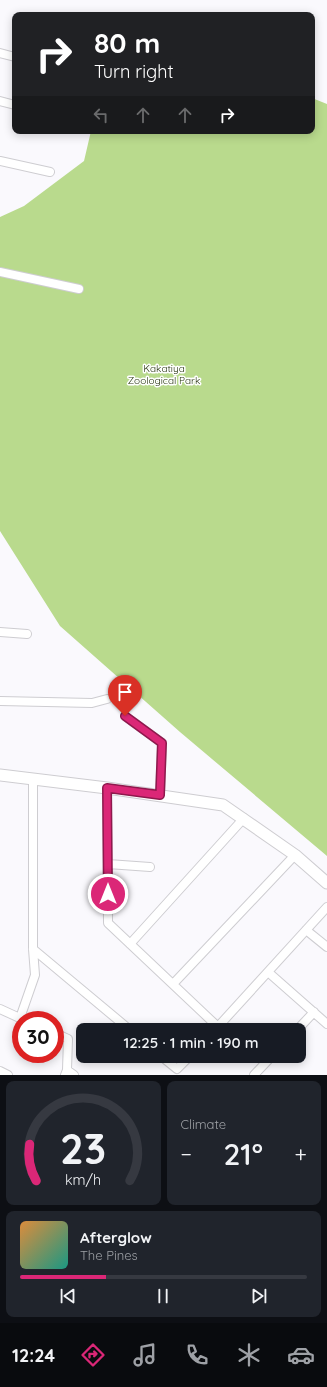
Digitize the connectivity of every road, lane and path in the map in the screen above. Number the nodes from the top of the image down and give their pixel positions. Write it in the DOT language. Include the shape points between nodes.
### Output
graph roads {
  1 [pos="0,53"];
  2 [pos="12,56"];
  3 [pos="0,101"];
  4 [pos="12,103"];
  5 [pos="0,161"];
  6 [pos="50,172"];
  7 [pos="0,272"];
  8 [pos="79,289"];
  9 [pos="0,632"];
  10 [pos="27,634"];
  11 [pos="107,698"];
  12 [pos="0,701"];
  13 [pos="125,716"];
  14 [pos="0,775"];
  15 [pos="33,779"];
  16 [pos="107,788"];
  17 [pos="160,795"];
  18 [pos="244,818"];
  19 [pos="295,855"];
  20 [pos="108,864"];
  21 [pos="150,867"];
  22 [pos="327,883"];
  23 [pos="327,907"];
  24 [pos="306,930"];
  25 [pos="130,944"];
  26 [pos="327,947"];
  27 [pos="33,949"];
  28 [pos="268,972"];
  29 [pos="173,984"];
  30 [pos="0,1009"];
  31 [pos="25,1011"];
  32 [pos="314,1012"];
  33 [pos="12,1014"];
  34 [pos="122,1023"];
  35 [pos="212,1023"];
  36 [pos="222,1023"];
  37 [pos="304,1023"];
  38 [pos="327,1024"];
  39 [pos="64,1037"];
  40 [pos="167,1063"];
  41 [pos="183,1063"];
  42 [pos="265,1063"];
  43 [pos="174,1072"];
  44 [pos="69,1073"];
  45 [pos="254,1075"];
  1 -- 2 [label="street"];
  3 -- 4 [label="street"];
  5 -- 6 [label="street"];
  7 -- 8 [label="street"];
  9 -- 10 [label="street"];
  11 -- 12 [label="street" via="92,703"];
  13 -- 17 [label="street" via="162,743"];
  14 -- 15 [label="street"];
  15 -- 16 [label="street"];
  15 -- 27 [label="street"];
  16 -- 17 [label="street"];
  16 -- 20 [label="street"];
  17 -- 18 [label="street" via="223,805"];
  18 -- 19 [label="street"];
  18 -- 25 [label="street"];
  19 -- 22 [label="street"];
  19 -- 29 [label="street"];
  20 -- 21 [label="street"];
  20 -- 25 [label="street" via="108,923"];
  23 -- 24 [label="street"];
  24 -- 26 [label="street"];
  24 -- 28 [label="street"];
  25 -- 29 [label="street"];
  27 -- 31 [label="street" via="35,975"];
  27 -- 34 [label="street"];
  28 -- 32 [label="street"];
  28 -- 36 [label="street"];
  29 -- 35 [label="street"];
  30 -- 33 [label="street"];
  32 -- 37 [label="street"];
  32 -- 38 [label="street"];
  39 -- 44 [label="street" via="68,1039"];
  40 -- 43 [label="street"];
  41 -- 43 [label="street"];
  42 -- 45 [label="street"];
}
